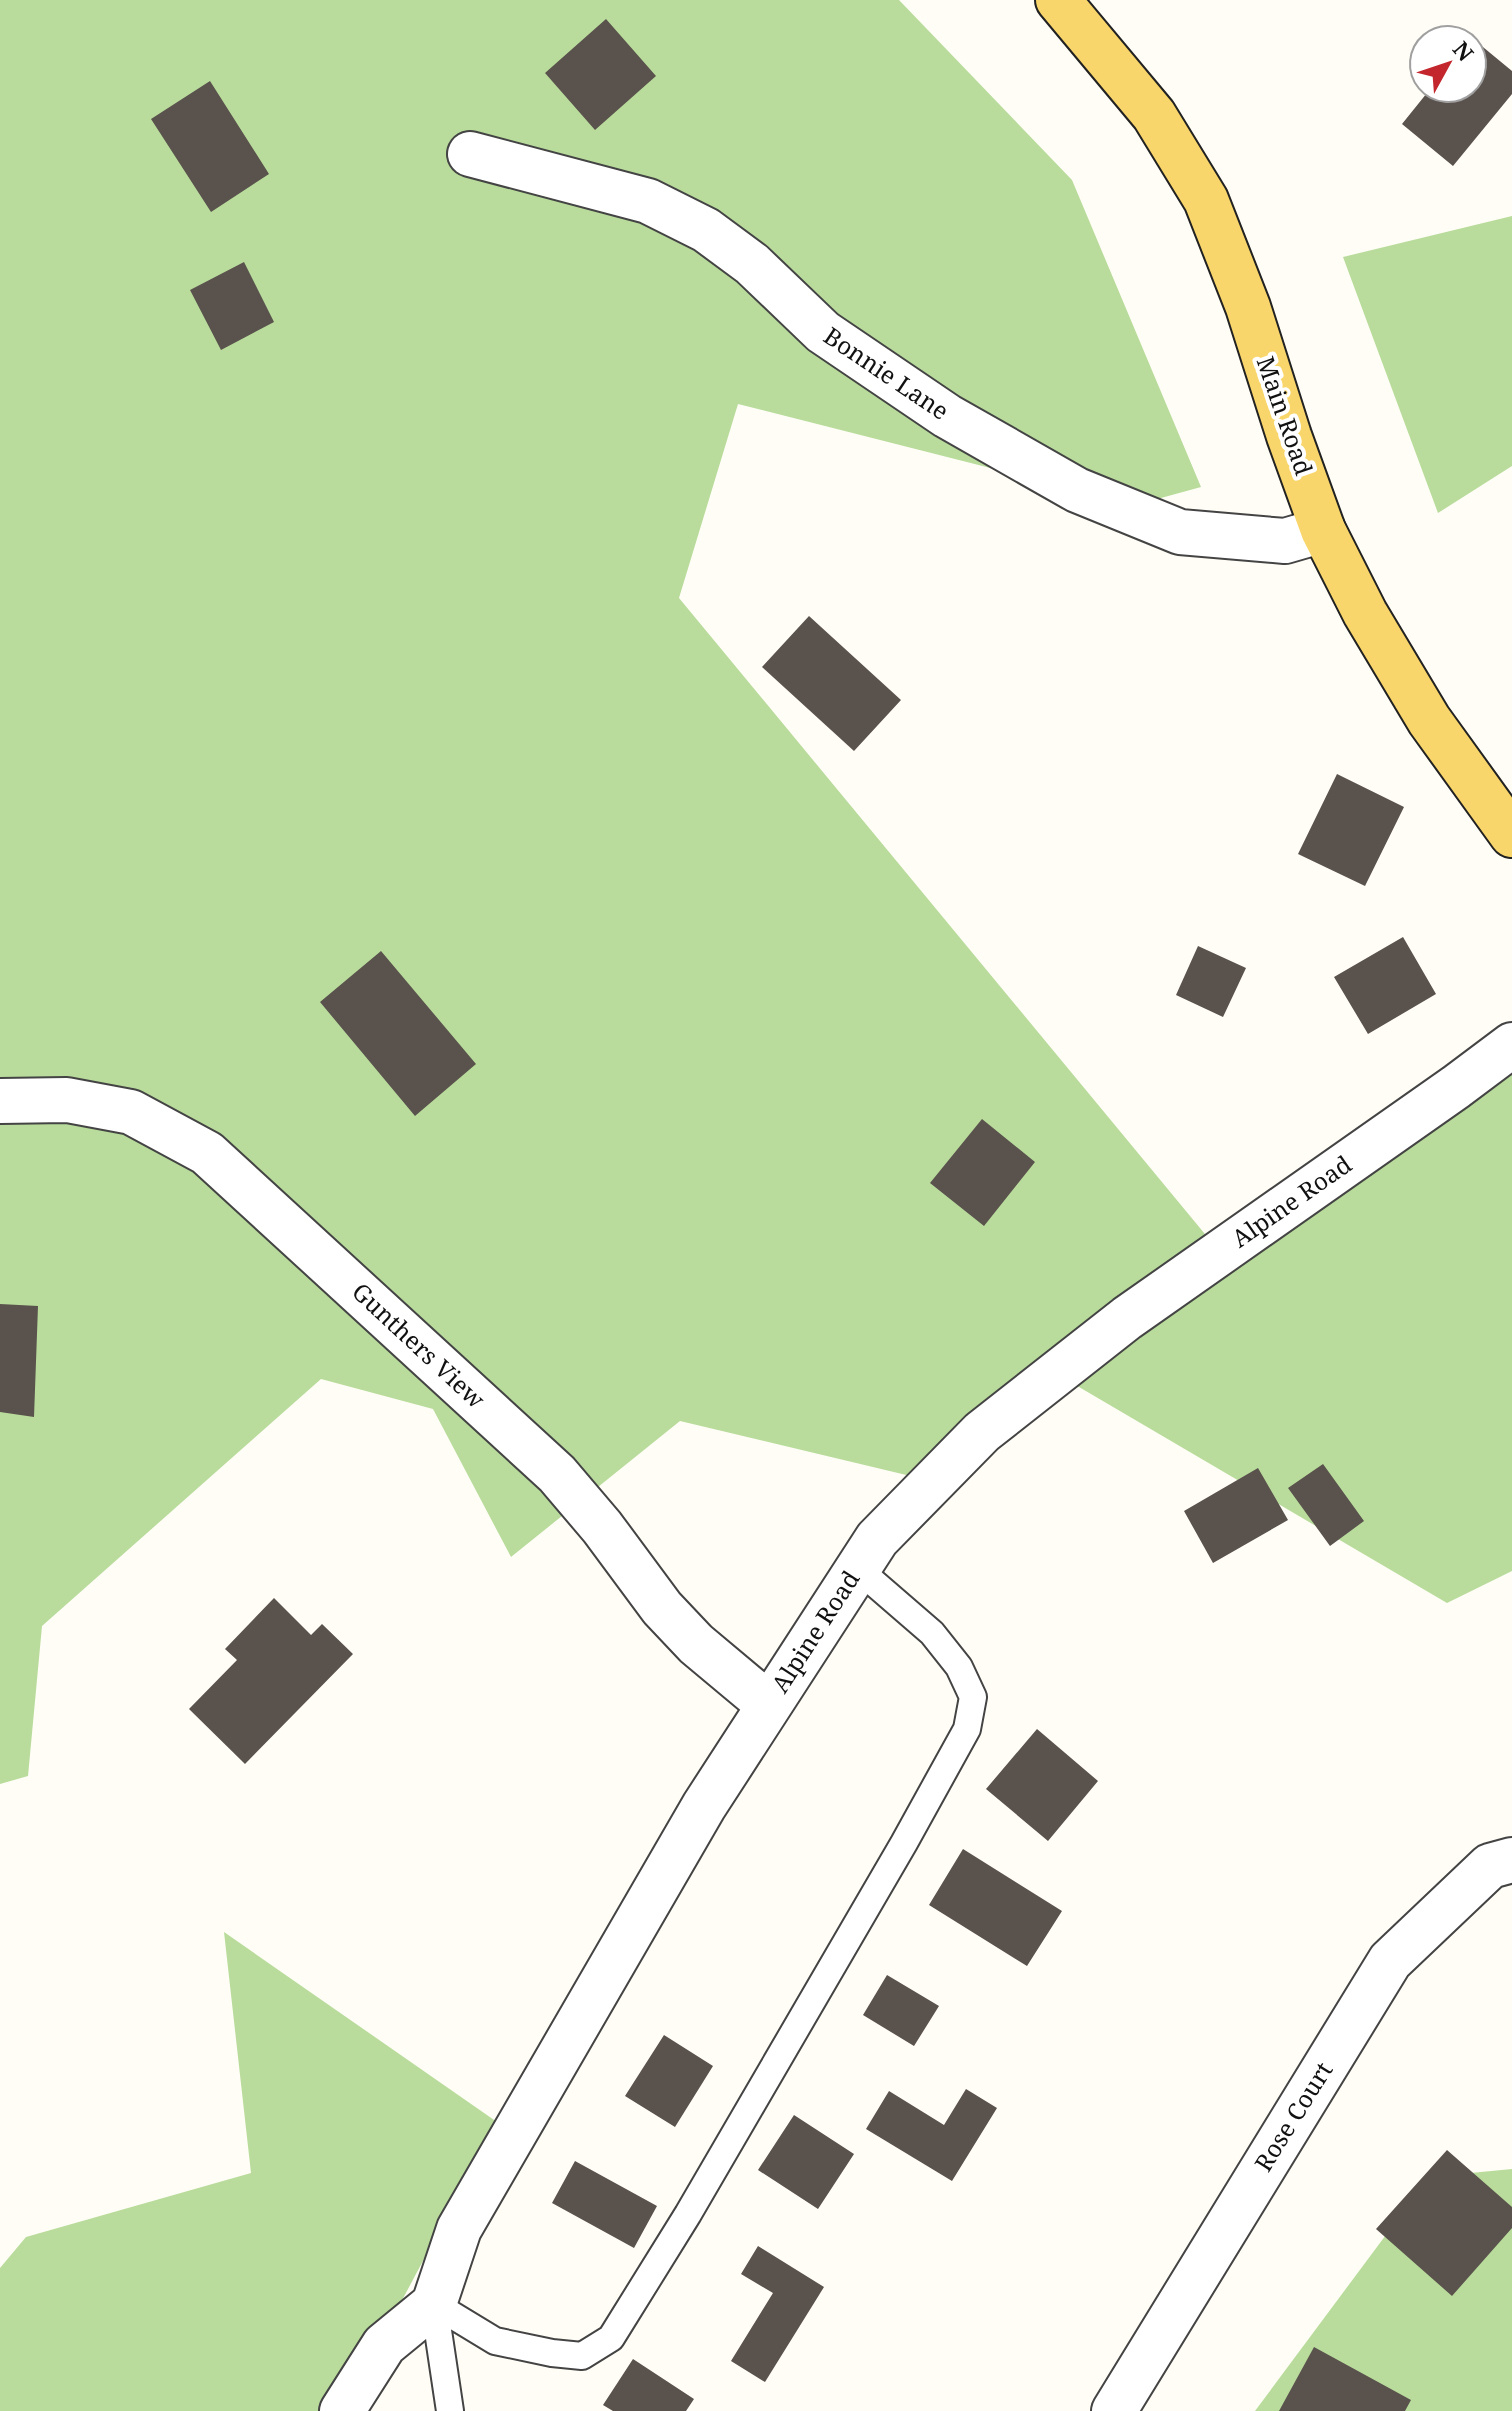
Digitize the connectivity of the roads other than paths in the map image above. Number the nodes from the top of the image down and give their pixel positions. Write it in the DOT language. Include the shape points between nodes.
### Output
graph roads {
  1 [pos="1058,0"];
  2 [pos="470,154"];
  3 [pos="1323,530"];
  4 [pos="1512,835"];
  5 [pos="1512,1045"];
  6 [pos="0,1101"];
  7 [pos="858,1569"];
  8 [pos="769,1705"];
  9 [pos="1512,1860"];
  10 [pos="434,2304"];
  11 [pos="342,2411"];
  12 [pos="450,2411"];
  13 [pos="1114,2411"];
  1 -- 3 [label="main road, Main Road" via="1154,115 1206,200"];
  2 -- 3 [label="street, Bonnie Lane" via="648,201 706,230 752,264 823,332 947,416 1077,490 1180,532 1285,541"];
  3 -- 4 [label="main road, Main Road" via="1429,720"];
  5 -- 7 [label="street, Alpine Road" via="1127,1318 982,1432 877,1539"];
  6 -- 8 [label="street, Gunthers View" via="67,1100 131,1112 207,1153 557,1474 662,1608"];
  7 -- 8 [label="street, Alpine Road"];
  7 -- 10 [label="lane" via="932,1633 959,1667 973,1697 967,1729 896,1856 611,2338 582,2356 552,2353 495,2341"];
  8 -- 10 [label="street, Alpine Road" via="704,1806 459,2229"];
  9 -- 13 [label="street, Rose Court" via="1490,1866 1390,1961"];
  10 -- 11 [label="street" via="384,2345"];
  10 -- 12 [label="lane"];
}
